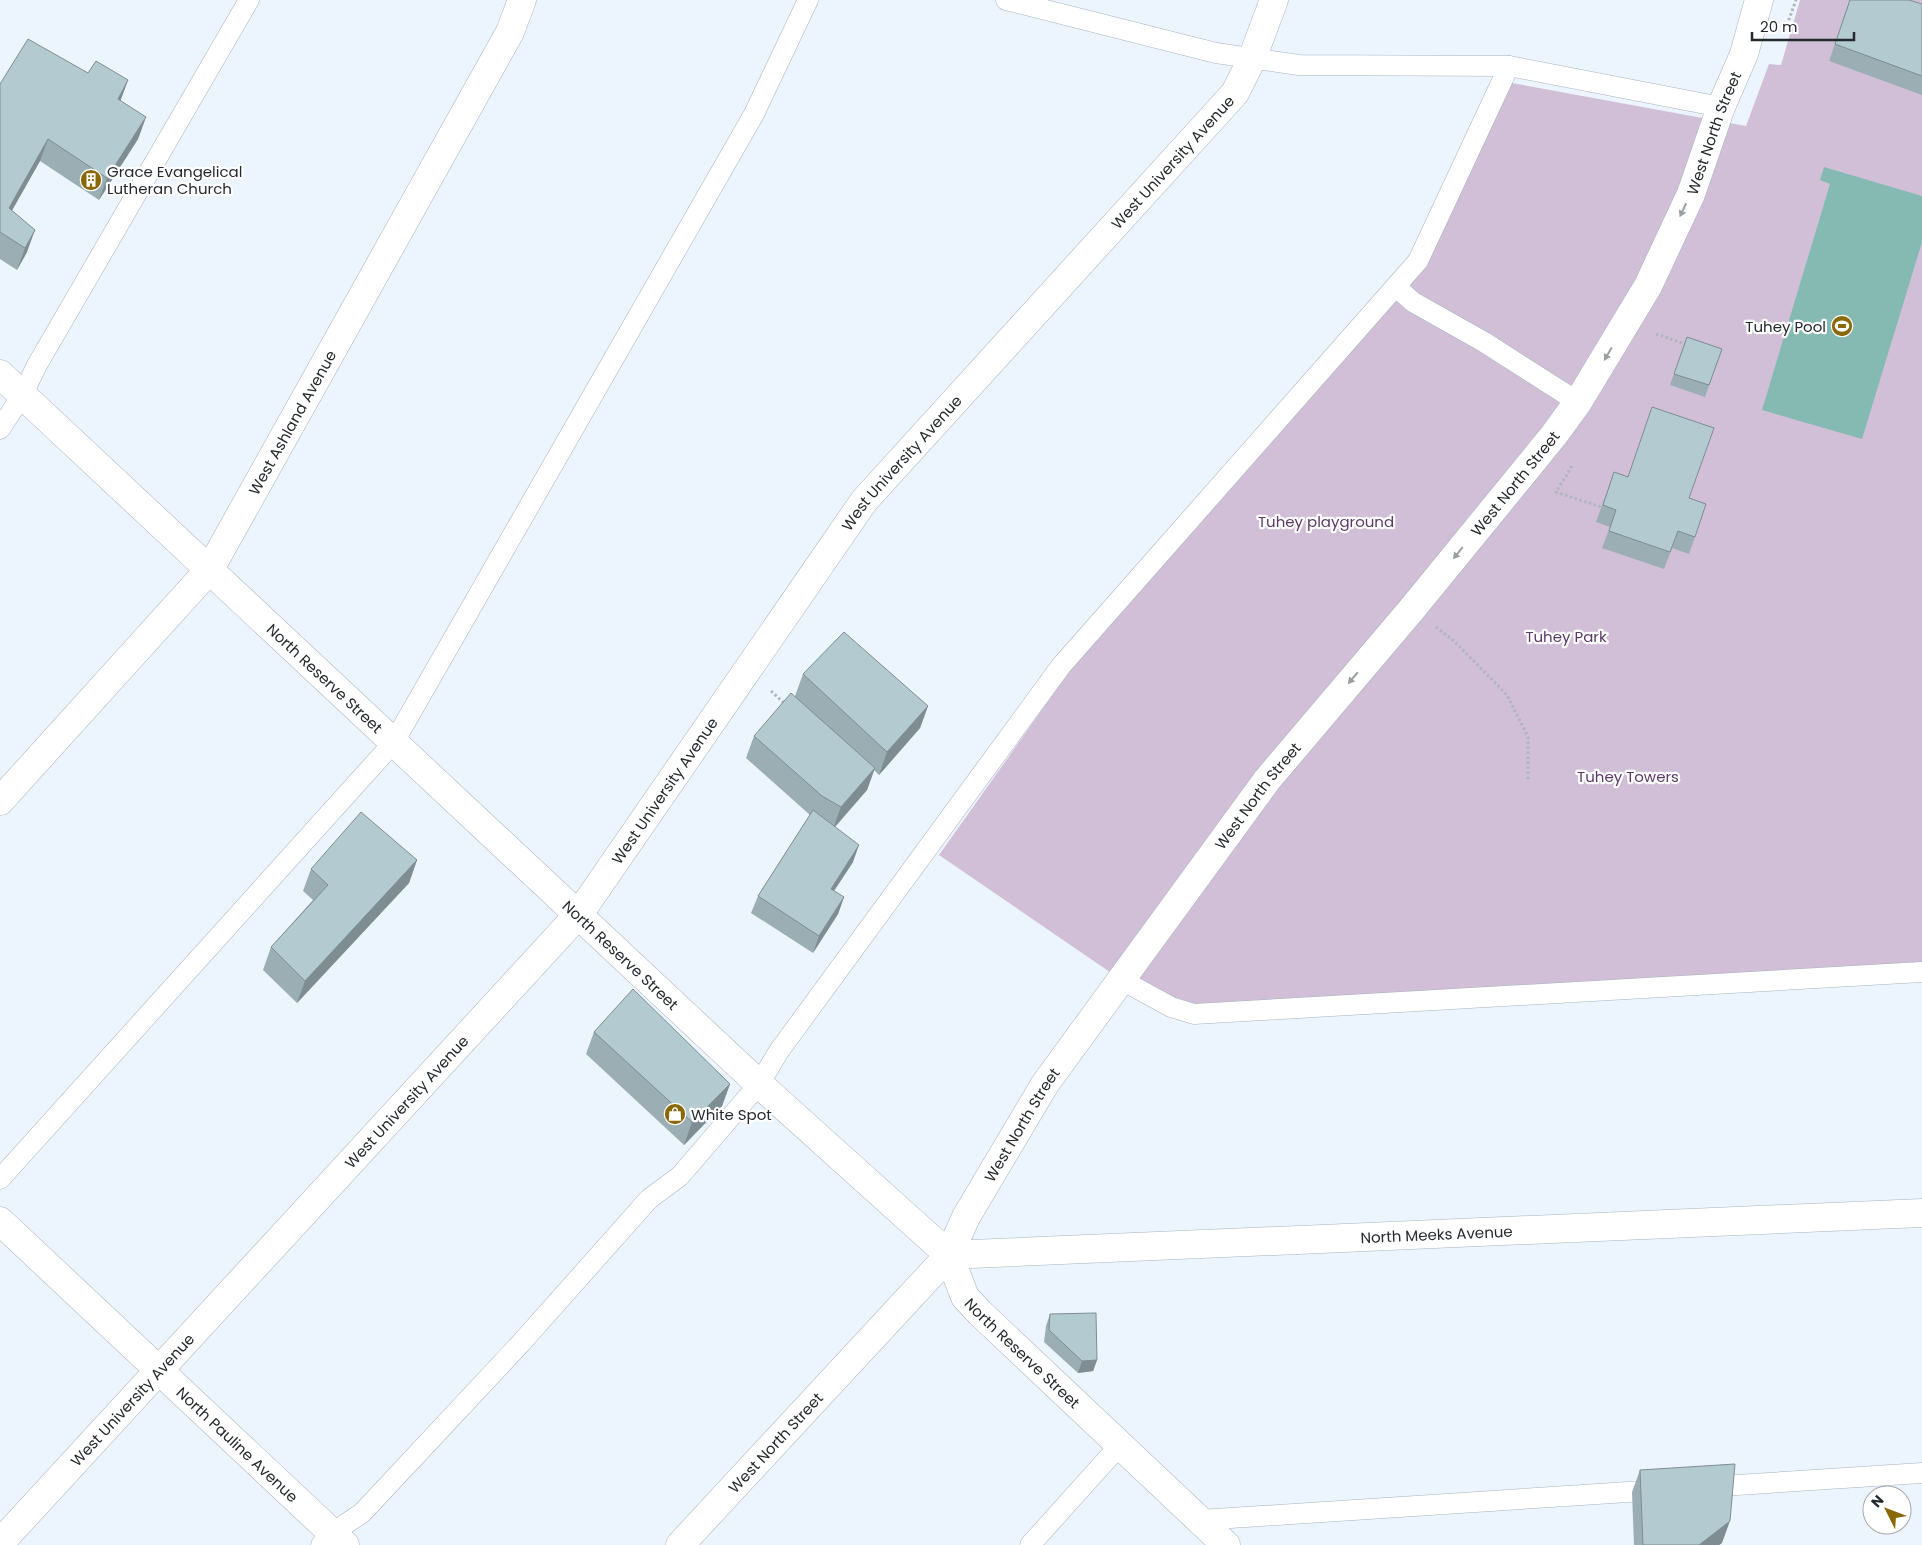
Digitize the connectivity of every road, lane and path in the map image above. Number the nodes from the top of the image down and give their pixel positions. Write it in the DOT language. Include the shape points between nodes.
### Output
graph roads {
  1 [pos="249,0"];
  2 [pos="522,0"];
  3 [pos="808,0"];
  4 [pos="1006,0"];
  5 [pos="1274,0"];
  6 [pos="1759,0"];
  7 [pos="1252,59"];
  8 [pos="1509,66"];
  9 [pos="1721,107"];
  10 [pos="1396,287"];
  11 [pos="1655,334"];
  12 [pos="1692,347"];
  13 [pos="0,374"];
  14 [pos="23,394"];
  15 [pos="1578,402"];
  16 [pos="0,429"];
  17 [pos="210,569"];
  18 [pos="1412,609"];
  19 [pos="770,691"];
  20 [pos="792,710"];
  21 [pos="394,742"];
  22 [pos="1528,781"];
  23 [pos="0,801"];
  24 [pos="579,914"];
  25 [pos="1922,972"];
  26 [pos="1120,979"];
  27 [pos="759,1084"];
  28 [pos="0,1179"];
  29 [pos="1922,1214"];
  30 [pos="0,1221"];
  31 [pos="949,1255"];
  32 [pos="159,1371"];
  33 [pos="1120,1445"];
  34 [pos="1922,1473"];
  35 [pos="1200,1520"];
  36 [pos="333,1541"];
  37 [pos="0,1543"];
  38 [pos="680,1545"];
  39 [pos="1030,1545"];
  40 [pos="1226,1545"];
  1 -- 14 [label="lane"];
  2 -- 17 [label="street, West Ashland Avenue" via="510,32"];
  3 -- 21 [label="lane" via="754,114"];
  4 -- 7 [label="lane" via="1216,53"];
  5 -- 7 [label="street, West University Avenue"];
  6 -- 9 [label="street, West North Street" via="1744,54"];
  7 -- 8 [label="lane" via="1299,65"];
  7 -- 24 [label="street, West University Avenue" via="1235,93 864,501"];
  8 -- 9 [label="lane"];
  8 -- 10 [label="lane" via="1418,261"];
  9 -- 15 [label="street, West North Street, one-way" via="1691,194 1648,286"];
  10 -- 15 [label="lane" via="1413,302 1484,342"];
  10 -- 27 [label="lane" via="1061,666 785,1043"];
  11 -- 12 [label="path"];
  13 -- 14 [label="street, North Reserve Street"];
  14 -- 16 [label="lane"];
  14 -- 17 [label="street, North Reserve Street"];
  15 -- 18 [label="street, West North Street, one-way"];
  17 -- 21 [label="street, North Reserve Street"];
  17 -- 23 [label="street, West Ashland Avenue"];
  18 -- 22 [label="path" via="1454,641 1507,695 1528,737"];
  18 -- 26 [label="street, West North Street, one-way" via="1267,780"];
  19 -- 20 [label="path"];
  21 -- 24 [label="street, North Reserve Street"];
  21 -- 28 [label="lane"];
  24 -- 27 [label="street, North Reserve Street"];
  24 -- 32 [label="street, West University Avenue"];
  25 -- 26 [label="lane" via="1194,1014 1172,1007"];
  26 -- 31 [label="street, West North Street" via="1045,1084 966,1217"];
  27 -- 31 [label="street, North Reserve Street"];
  27 -- 36 [label="lane" via="680,1176 649,1199 521,1343"];
  29 -- 31 [label="street, North Meeks Avenue"];
  30 -- 32 [label="street, North Pauline Avenue"];
  31 -- 33 [label="street, North Reserve Street" via="965,1297"];
  31 -- 38 [label="street, West North Street"];
  32 -- 36 [label="street, North Pauline Avenue"];
  32 -- 37 [label="street, West University Avenue"];
  33 -- 35 [label="street, North Reserve Street"];
  33 -- 39 [label="lane"];
  34 -- 35 [label="lane"];
  35 -- 40 [label="street, North Reserve Street"];
}
